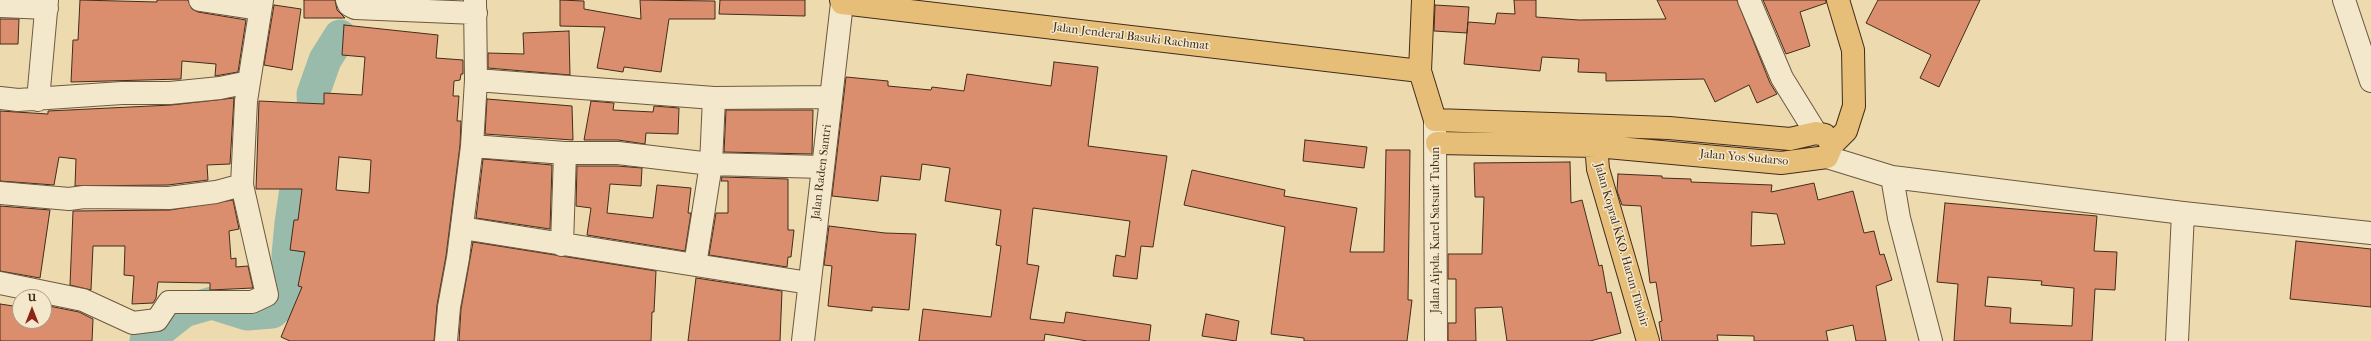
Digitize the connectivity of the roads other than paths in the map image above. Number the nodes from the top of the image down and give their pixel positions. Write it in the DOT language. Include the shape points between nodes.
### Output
graph roads {
  1 [pos="200,0"];
  2 [pos="347,0"];
  3 [pos="1423,0"];
  4 [pos="1749,0"];
  5 [pos="1838,0"];
  6 [pos="2344,0"];
  7 [pos="841,1"];
  8 [pos="47,4"];
  9 [pos="261,5"];
  10 [pos="0,6"];
  11 [pos="476,6"];
  12 [pos="1420,71"];
  13 [pos="476,80"];
  14 [pos="2371,81"];
  15 [pos="249,82"];
  16 [pos="831,97"];
  17 [pos="0,98"];
  18 [pos="714,98"];
  19 [pos="38,100"];
  20 [pos="1435,120"];
  21 [pos="1595,135"];
  22 [pos="1437,143"];
  23 [pos="1825,145"];
  24 [pos="472,146"];
  25 [pos="565,152"];
  26 [pos="711,164"];
  27 [pos="823,167"];
  28 [pos="1892,177"];
  29 [pos="242,185"];
  30 [pos="0,193"];
  31 [pos="2183,214"];
  32 [pos="462,228"];
  33 [pos="2371,233"];
  34 [pos="562,245"];
  35 [pos="695,266"];
  36 [pos="0,282"];
  37 [pos="809,283"];
  38 [pos="446,341"];
  39 [pos="803,341"];
  40 [pos="1436,341"];
  41 [pos="1648,341"];
  42 [pos="1931,341"];
  43 [pos="2177,341"];
  1 -- 9 [label="street"];
  2 -- 11 [label="street" via="349,5 355,8"];
  3 -- 12 [label="main road"];
  4 -- 23 [label="street" via="1782,78"];
  5 -- 23 [label="main road" via="1853,50 1854,106 1846,130"];
  6 -- 14 [label="street"];
  7 -- 12 [label="main road, Jalan Jenderal Basuki Rachmat"];
  7 -- 16 [label="street, Jalan Raden Santri"];
  8 -- 10 [label="street"];
  8 -- 19 [label="street"];
  9 -- 15 [label="street"];
  11 -- 13 [label="street"];
  12 -- 20 [label="main road"];
  13 -- 18 [label="street"];
  13 -- 24 [label="street"];
  15 -- 19 [label="street" via="170,94 122,94"];
  15 -- 29 [label="street"];
  16 -- 18 [label="street"];
  16 -- 27 [label="street, Jalan Raden Santri"];
  17 -- 19 [label="street"];
  18 -- 26 [label="street"];
  20 -- 21 [label="main road, Jalan Yos Sudarso"];
  20 -- 22 [label="street, Jalan Aipda. Karel Satsuit Tubun"];
  21 -- 22 [label="main road, Jalan Yos Sudarso"];
  21 -- 23 [label="main road, Jalan Yos Sudarso" via="1669,128 1790,139"];
  21 -- 41 [label="main road, Jalan Kopral KKO. Harun Thohir" via="1598,169"];
  22 -- 40 [label="street, Jalan Aipda. Karel Satsuit Tubun"];
  23 -- 28 [label="street"];
  24 -- 25 [label="street"];
  24 -- 32 [label="street"];
  25 -- 26 [label="street" via="618,153"];
  25 -- 34 [label="street"];
  26 -- 27 [label="street"];
  26 -- 35 [label="street"];
  27 -- 37 [label="street, Jalan Raden Santri"];
  28 -- 31 [label="street"];
  28 -- 42 [label="street" via="1899,218"];
  29 -- 30 [label="street" via="216,192 169,198 69,199"];
  29 -- 36 [label="street" via="267,295 263,299 252,302 169,302 157,320 133,323 83,300"];
  31 -- 33 [label="street"];
  31 -- 43 [label="street"];
  32 -- 34 [label="street"];
  32 -- 38 [label="street"];
  34 -- 35 [label="street"];
  35 -- 37 [label="street"];
  37 -- 39 [label="street, Jalan Raden Santri"];
}
